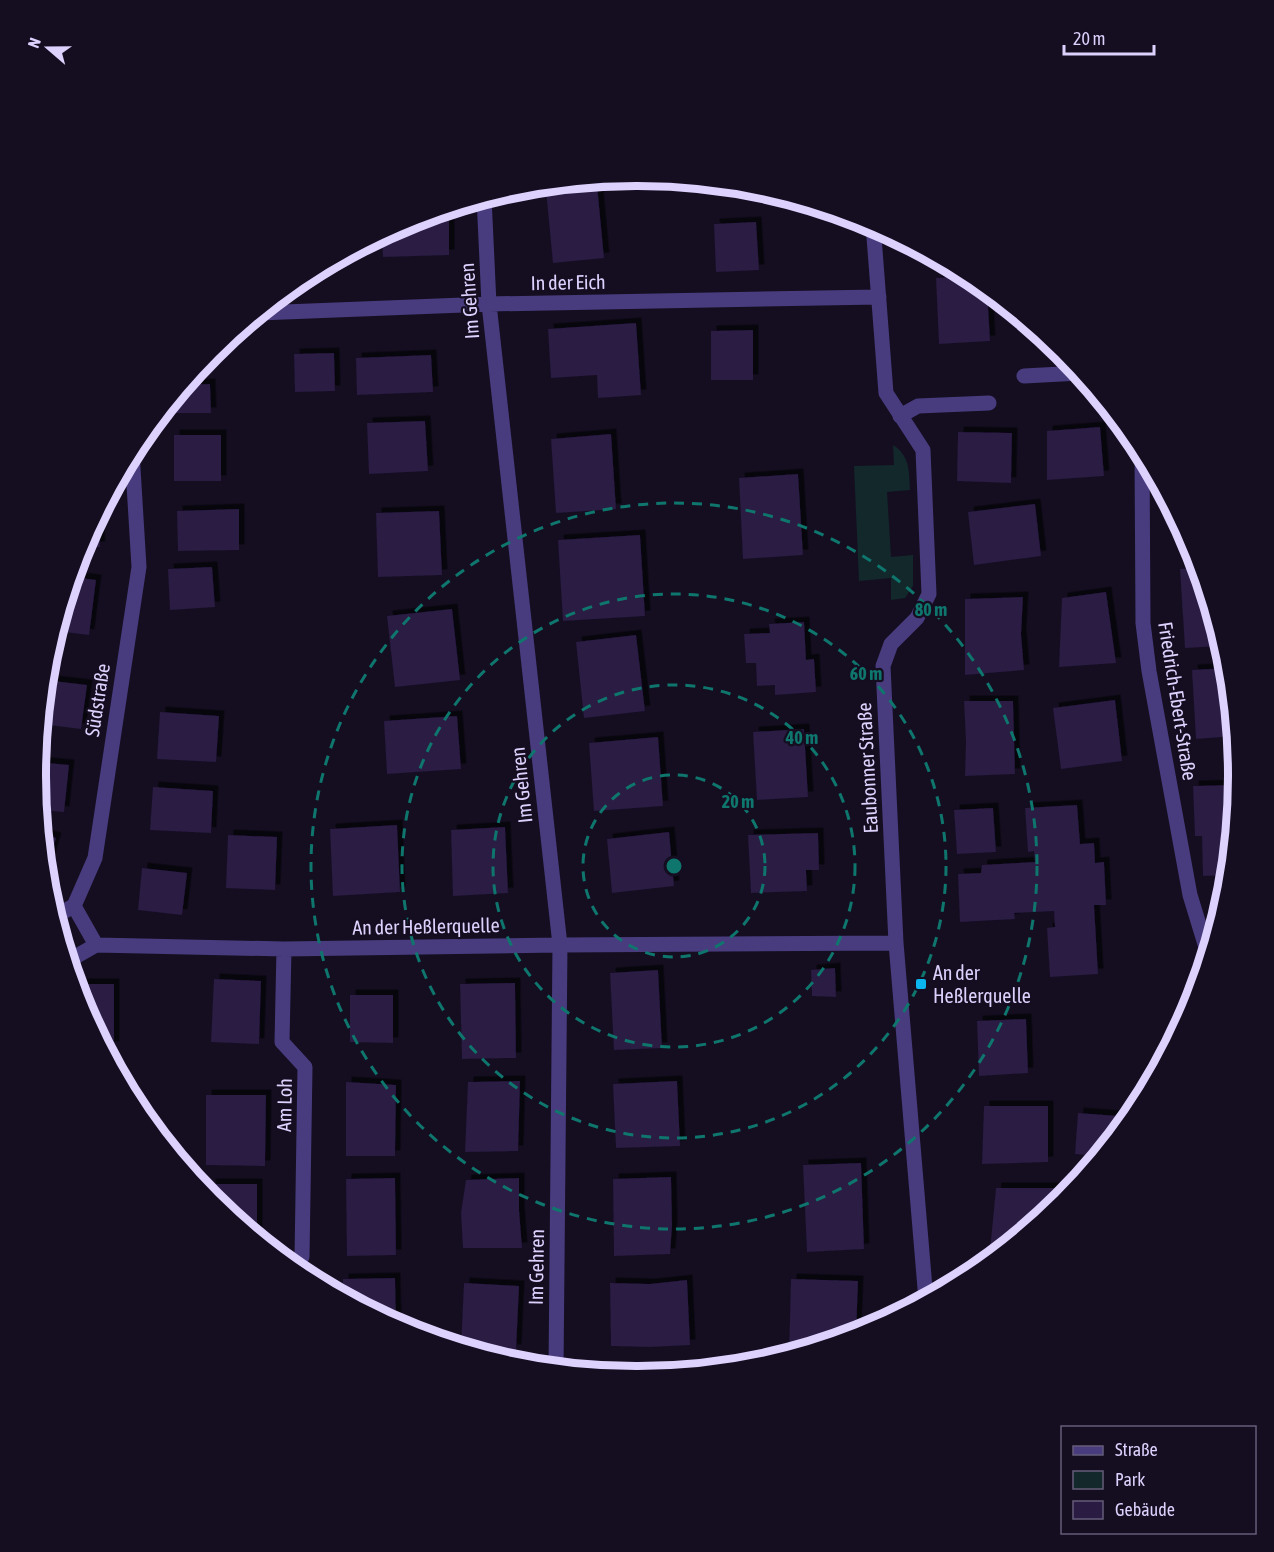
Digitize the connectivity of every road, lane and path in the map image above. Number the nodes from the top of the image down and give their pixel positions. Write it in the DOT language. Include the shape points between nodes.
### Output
graph roads {
  1 [pos="484,206"];
  2 [pos="874,235"];
  3 [pos="879,297"];
  4 [pos="489,304"];
  5 [pos="272,312"];
  6 [pos="1069,374"];
  7 [pos="1024,376"];
  8 [pos="989,403"];
  9 [pos="900,416"];
  10 [pos="133,469"];
  11 [pos="1142,471"];
  12 [pos="74,906"];
  13 [pos="63,912"];
  14 [pos="1205,937"];
  15 [pos="897,944"];
  16 [pos="96,945"];
  17 [pos="560,945"];
  18 [pos="284,949"];
  19 [pos="75,956"];
  20 [pos="299,1260"];
  21 [pos="925,1291"];
  22 [pos="556,1360"];
  1 -- 4 [label="street, Im Gehren"];
  2 -- 3 [label="street, Eaubonner Straße"];
  3 -- 4 [label="street, In der Eich"];
  3 -- 9 [label="street, Eaubonner Straße" via="886,393"];
  4 -- 5 [label="street, In der Eich"];
  4 -- 17 [label="street, Im Gehren"];
  6 -- 7 [label="street"];
  8 -- 9 [label="street" via="918,406"];
  9 -- 15 [label="street, Eaubonner Straße" via="922,450 929,594 917,618 891,644 883,666"];
  10 -- 12 [label="street, Südstraße" via="139,567 94,858"];
  11 -- 14 [label="street, Friedrich-Ebert-Straße" via="1143,623 1149,671 1190,895"];
  12 -- 13 [label="street"];
  12 -- 16 [label="street"];
  15 -- 17 [label="street, An der Heßlerquelle"];
  15 -- 21 [label="street, Eaubonner Straße"];
  16 -- 18 [label="street, An der Heßlerquelle"];
  16 -- 19 [label="street, An der Heßlerquelle"];
  17 -- 18 [label="street, An der Heßlerquelle"];
  17 -- 22 [label="street, Im Gehren"];
  18 -- 20 [label="street, Am Loh" via="282,1042 305,1067"];
}
